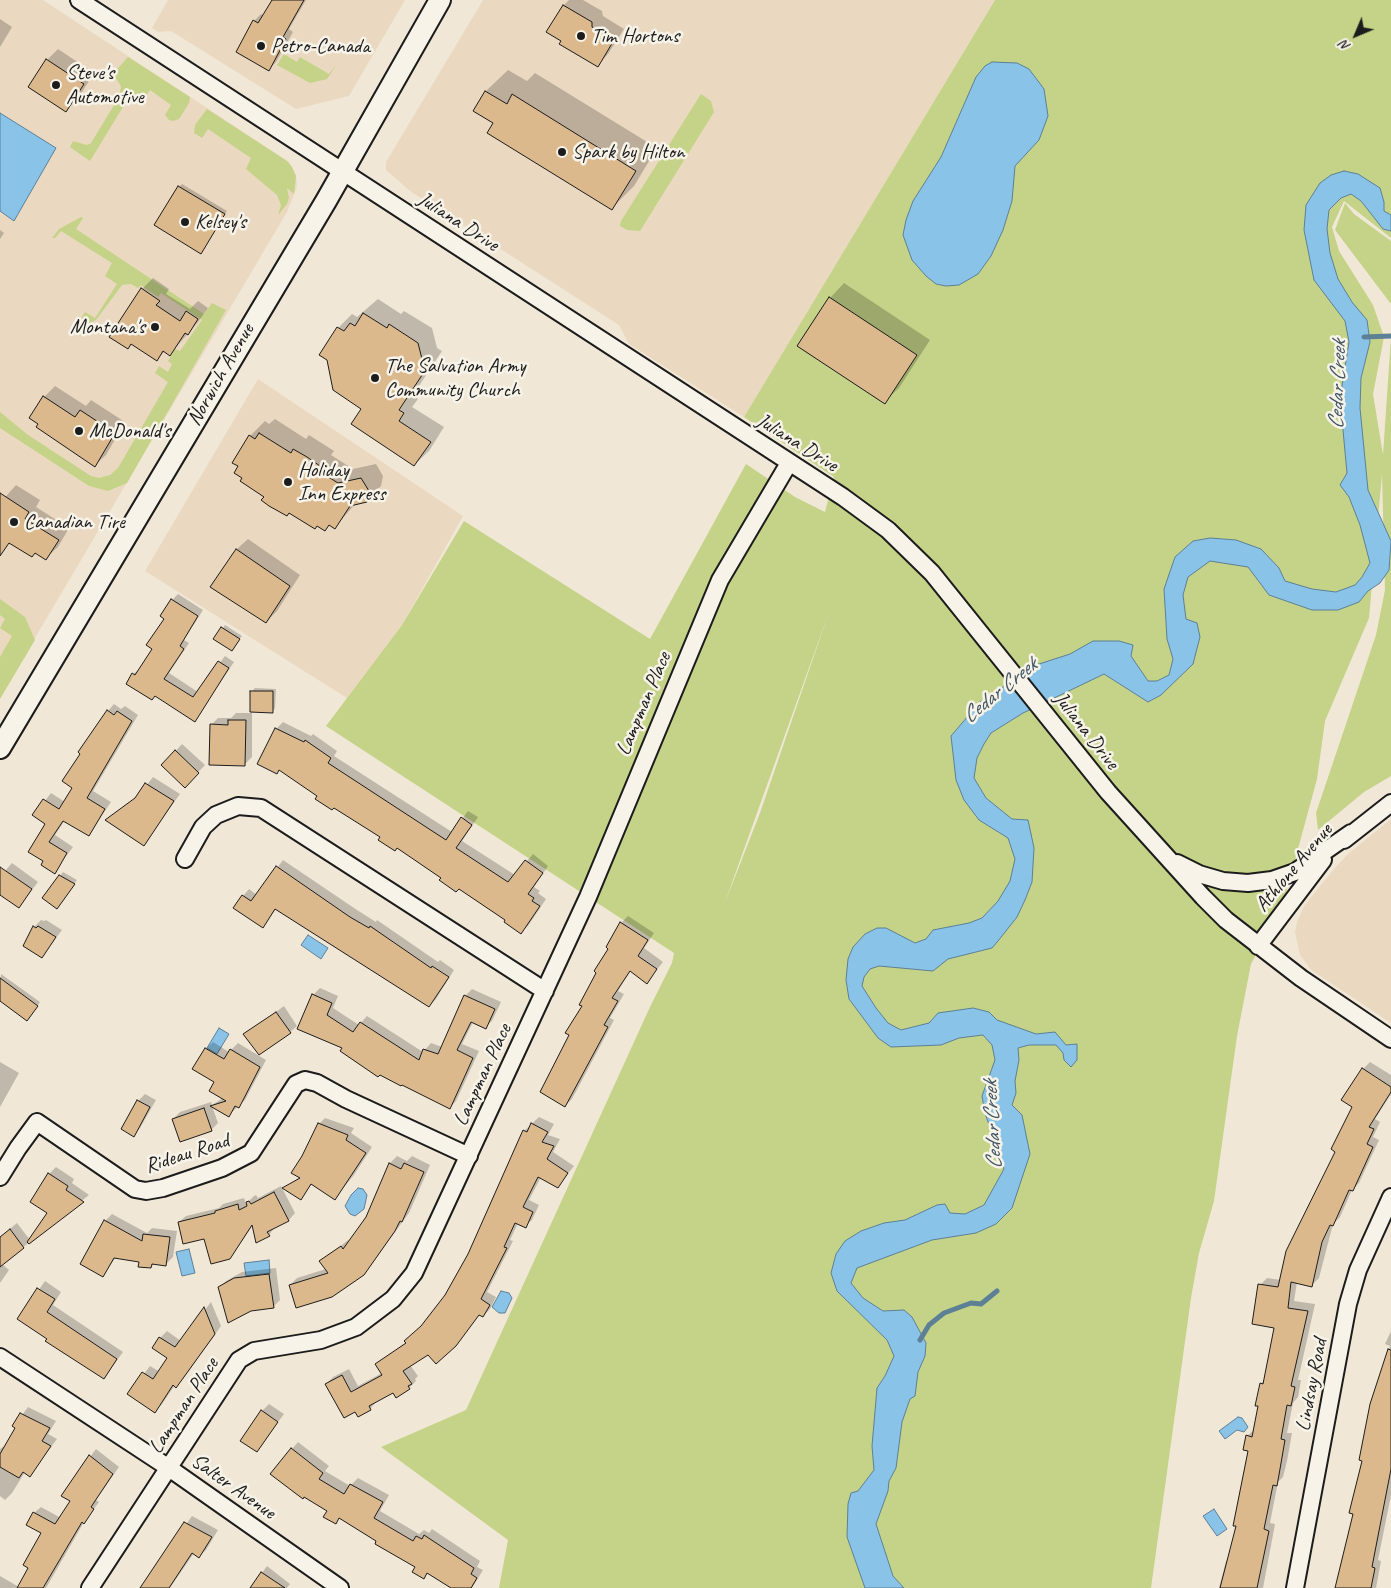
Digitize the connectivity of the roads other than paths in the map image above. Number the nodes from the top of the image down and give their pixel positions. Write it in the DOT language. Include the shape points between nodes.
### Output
graph roads {
  1 [pos="79,0"];
  2 [pos="440,0"];
  3 [pos="341,171"];
  4 [pos="788,463"];
  5 [pos="0,748"];
  6 [pos="1391,803"];
  7 [pos="1351,833"];
  8 [pos="1149,839"];
  9 [pos="185,859"];
  10 [pos="1258,946"];
  11 [pos="544,991"];
  12 [pos="1391,1039"];
  13 [pos="469,1156"];
  14 [pos="0,1178"];
  15 [pos="1391,1197"];
  16 [pos="1386,1218"];
  17 [pos="0,1357"];
  18 [pos="169,1468"];
  19 [pos="336,1587"];
  20 [pos="90,1588"];
  21 [pos="1295,1588"];
  1 -- 3 [label="street, Juliana Drive"];
  2 -- 3 [label="main road, Norwich Avenue"];
  3 -- 4 [label="street, Juliana Drive"];
  3 -- 5 [label="main road, Norwich Avenue"];
  4 -- 8 [label="street, Juliana Drive" via="863,511 910,549"];
  4 -- 11 [label="street, Lampman Place" via="720,580 588,897"];
  6 -- 7 [label="street, Athlone Avenue"];
  7 -- 8 [label="street" via="1284,878 1248,883 1223,881 1199,874 1178,864"];
  7 -- 10 [label="street, Athlone Avenue" via="1304,882"];
  8 -- 10 [label="street, Juliana Drive" via="1208,903"];
  9 -- 11 [label="street" via="203,827 216,814 238,806 261,808"];
  10 -- 12 [label="street, Juliana Drive"];
  11 -- 13 [label="street, Lampman Place"];
  13 -- 14 [label="street, Rideau Road" via="305,1080 296,1084 251,1153 222,1168 168,1186 146,1191 135,1189 38,1122"];
  13 -- 18 [label="street, Lampman Place" via="418,1266 403,1288 376,1312 344,1332 303,1344 254,1351 240,1360"];
  15 -- 16 [label="street, Lindsay Road"];
  16 -- 21 [label="street, Lindsay Road" via="1356,1274 1348,1304"];
  17 -- 18 [label="street, Salter Avenue"];
  18 -- 19 [label="street, Salter Avenue"];
  18 -- 20 [label="street, Lampman Place"];
}
